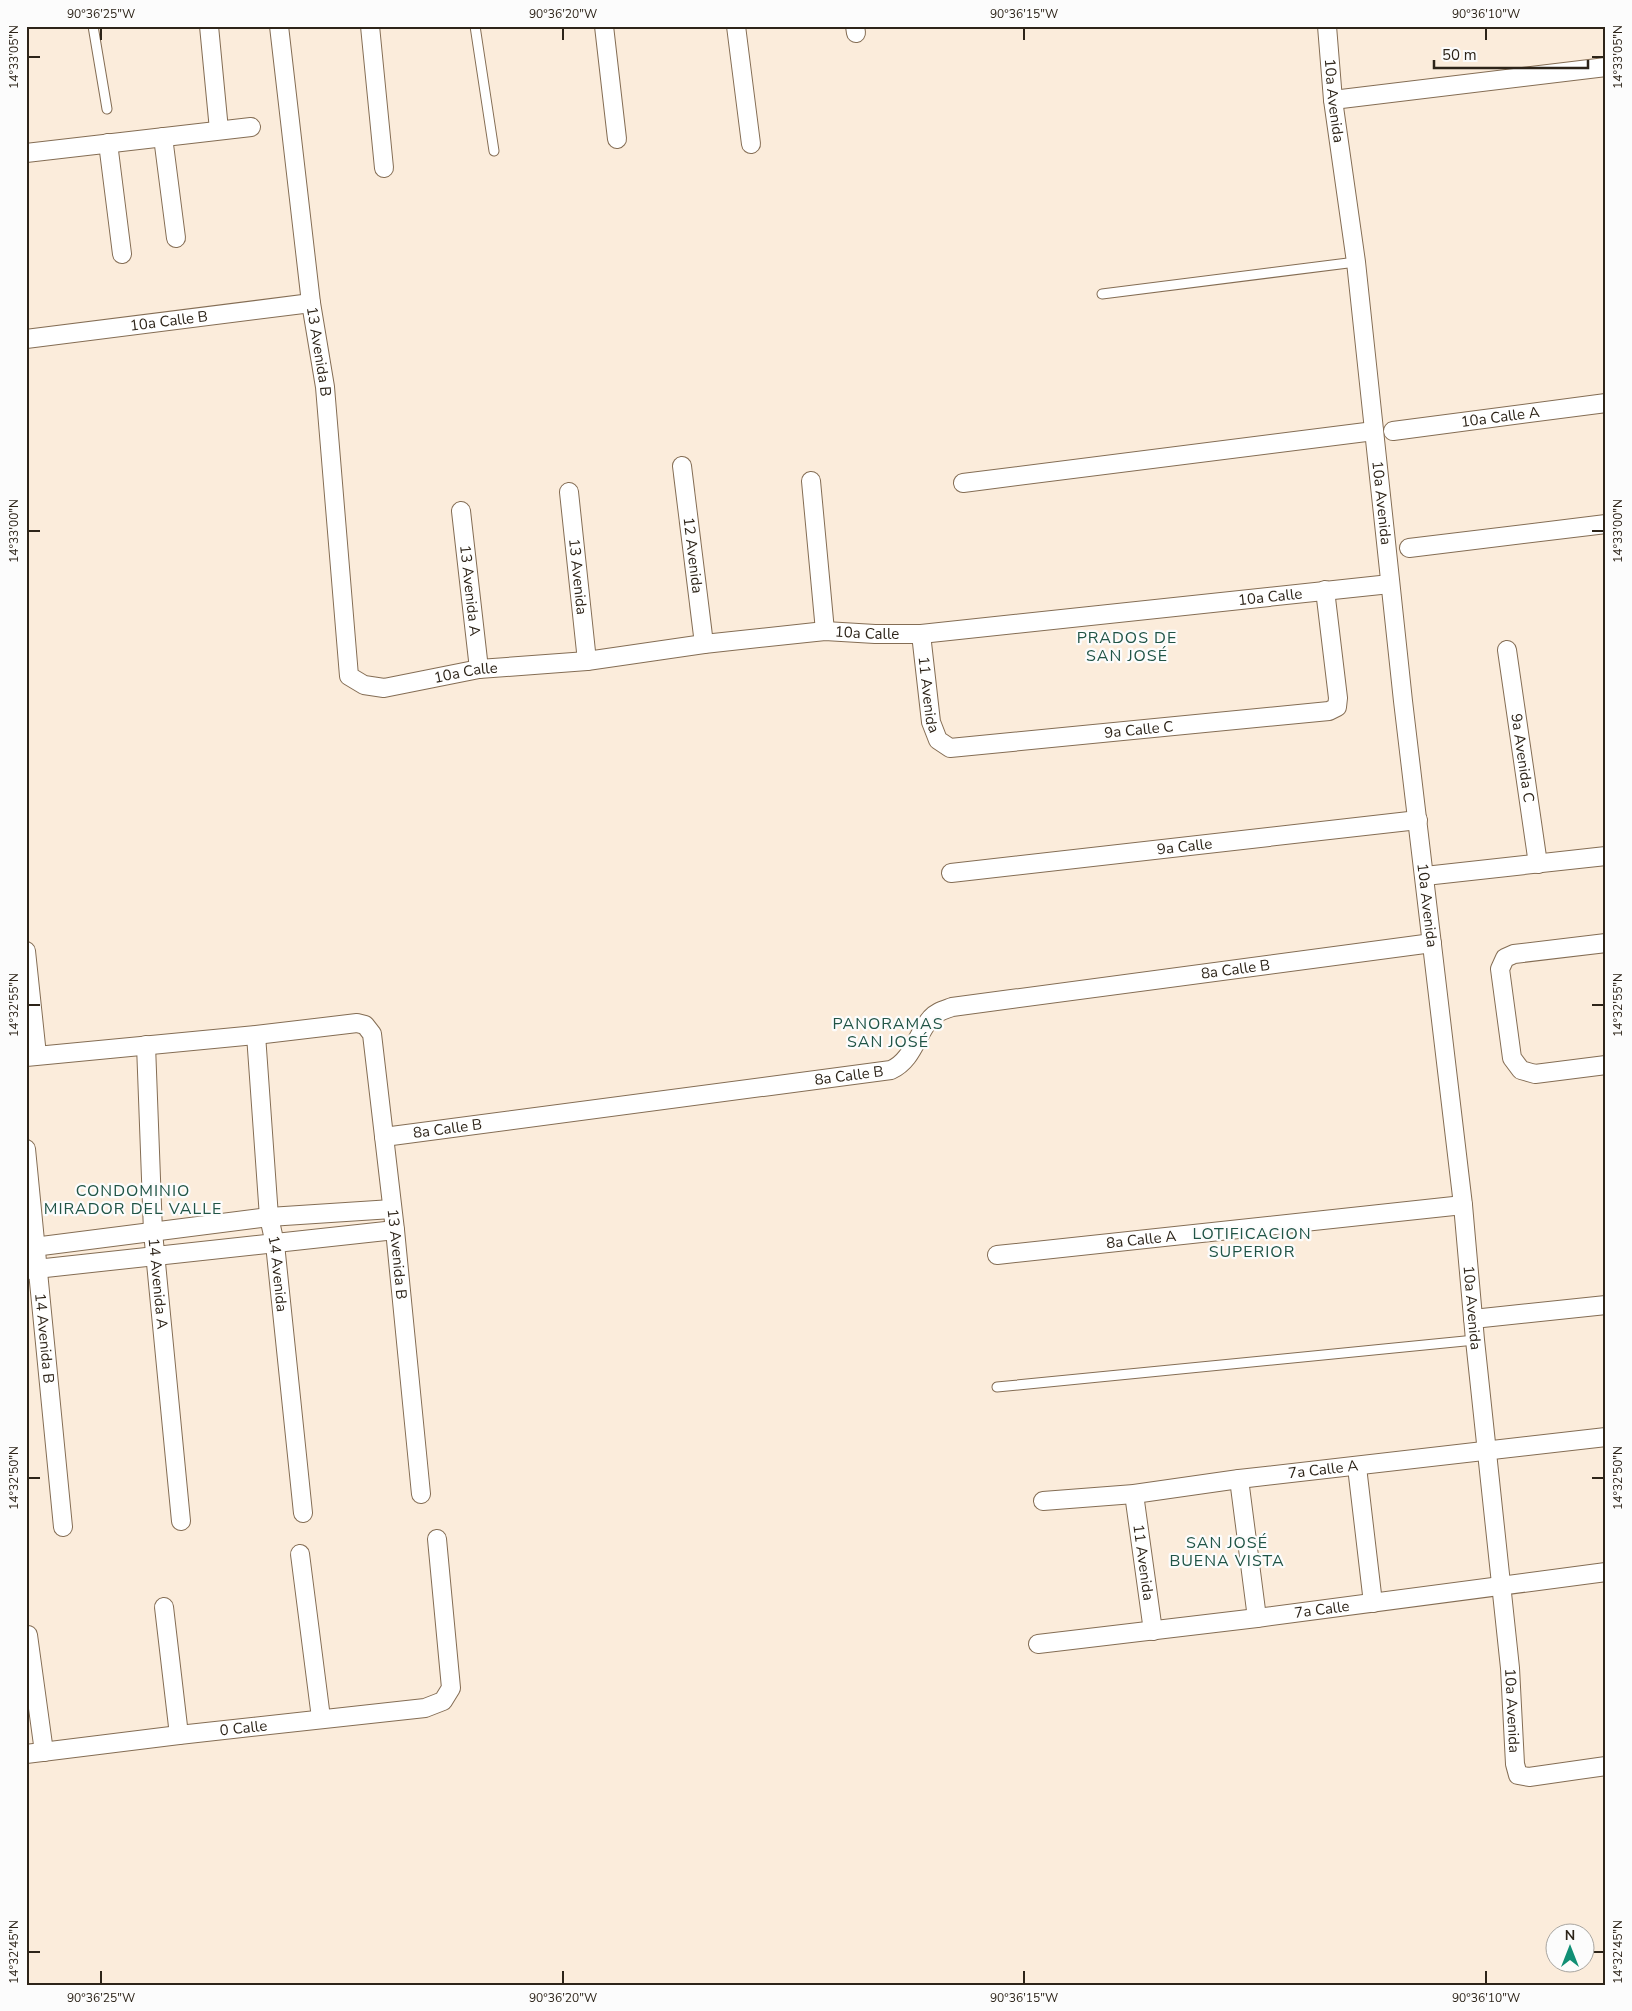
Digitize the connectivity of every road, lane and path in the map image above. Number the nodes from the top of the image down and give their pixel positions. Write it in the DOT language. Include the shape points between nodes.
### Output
graph roads {
  1 [pos="93,26"];
  2 [pos="209,26"];
  3 [pos="279,26"];
  4 [pos="370,26"];
  5 [pos="475,26"];
  6 [pos="604,26"];
  7 [pos="736,26"];
  8 [pos="1327,26"];
  9 [pos="1606,67"];
  10 [pos="1333,100"];
  11 [pos="107,109"];
  12 [pos="251,127"];
  13 [pos="220,130"];
  14 [pos="163,137"];
  15 [pos="617,139"];
  16 [pos="108,143"];
  17 [pos="751,144"];
  18 [pos="494,151"];
  19 [pos="26,153"];
  20 [pos="384,168"];
  21 [pos="176,238"];
  22 [pos="122,254"];
  23 [pos="1356,262"];
  24 [pos="1102,294"];
  25 [pos="311,303"];
  26 [pos="26,339"];
  27 [pos="1606,403"];
  28 [pos="1393,431"];
  29 [pos="1374,432"];
  30 [pos="682,466"];
  31 [pos="811,481"];
  32 [pos="963,483"];
  33 [pos="569,492"];
  34 [pos="461,511"];
  35 [pos="1606,524"];
  36 [pos="1409,548"];
  37 [pos="1390,584"];
  38 [pos="1325,590"];
  39 [pos="825,631"];
  40 [pos="921,634"];
  41 [pos="704,644"];
  42 [pos="1507,650"];
  43 [pos="587,661"];
  44 [pos="479,669"];
  45 [pos="349,676"];
  46 [pos="950,748"];
  47 [pos="1418,820"];
  48 [pos="1606,856"];
  49 [pos="1538,864"];
  50 [pos="951,873"];
  51 [pos="1425,876"];
  52 [pos="1432,943"];
  53 [pos="1606,943"];
  54 [pos="26,951"];
  55 [pos="256,1035"];
  56 [pos="146,1045"];
  57 [pos="31,1056"];
  58 [pos="1606,1065"];
  59 [pos="384,1137"];
  60 [pos="26,1149"];
  61 [pos="1463,1205"];
  62 [pos="392,1209"];
  63 [pos="269,1218"];
  64 [pos="395,1230"];
  65 [pos="153,1232"];
  66 [pos="275,1244"];
  67 [pos="30,1248"];
  68 [pos="997,1255"];
  69 [pos="156,1257"];
  70 [pos="32,1270"];
  71 [pos="1606,1304"];
  72 [pos="1473,1320"];
  73 [pos="1474,1340"];
  74 [pos="997,1387"];
  75 [pos="1606,1437"];
  76 [pos="1486,1452"];
  77 [pos="1357,1467"];
  78 [pos="1239,1479"];
  79 [pos="421,1494"];
  80 [pos="1134,1494"];
  81 [pos="1042,1501"];
  82 [pos="303,1513"];
  83 [pos="181,1521"];
  84 [pos="63,1527"];
  85 [pos="437,1539"];
  86 [pos="300,1554"];
  87 [pos="1606,1572"];
  88 [pos="1500,1586"];
  89 [pos="1372,1603"];
  90 [pos="164,1607"];
  91 [pos="1257,1618"];
  92 [pos="1153,1631"];
  93 [pos="28,1635"];
  94 [pos="1038,1644"];
  95 [pos="322,1718"];
  96 [pos="179,1735"];
  97 [pos="35,1753"];
  98 [pos="1606,1766"];
  1 -- 11 [label="lane"];
  2 -- 13 [label="street"];
  3 -- 25 [label="street, 13 Avenida B"];
  4 -- 20 [label="street"];
  5 -- 18 [label="lane"];
  6 -- 15 [label="street"];
  7 -- 17 [label="street"];
  8 -- 10 [label="street, 10a Avenida"];
  9 -- 10 [label="street"];
  10 -- 23 [label="street, 10a Avenida"];
  12 -- 13 [label="street"];
  13 -- 14 [label="street"];
  14 -- 16 [label="street"];
  14 -- 21 [label="street"];
  16 -- 19 [label="street"];
  16 -- 22 [label="street"];
  23 -- 24 [label="lane"];
  23 -- 29 [label="street, 10a Avenida"];
  25 -- 26 [label="street, 10a Calle B"];
  25 -- 45 [label="street, 13 Avenida B" via="325,388"];
  27 -- 28 [label="street, 10a Calle A"];
  29 -- 32 [label="street"];
  29 -- 37 [label="street, 10a Avenida"];
  30 -- 41 [label="street, 12 Avenida"];
  31 -- 39 [label="street"];
  33 -- 43 [label="street, 13 Avenida"];
  34 -- 44 [label="street, 13 Avenida A"];
  35 -- 36 [label="street"];
  37 -- 38 [label="street, 10a Calle"];
  37 -- 47 [label="street, 10a Avenida"];
  38 -- 40 [label="street, 10a Calle"];
  38 -- 46 [label="street, 9a Calle C" via="1338,698 1337,707 1329,711"];
  39 -- 40 [label="street, 10a Calle"];
  39 -- 41 [label="street, 10a Calle"];
  40 -- 46 [label="street, 11 Avenida" via="931,722 938,740"];
  41 -- 43 [label="street, 10a Calle"];
  42 -- 49 [label="street, 9a Avenida C"];
  43 -- 44 [label="street, 10a Calle"];
  44 -- 45 [label="street, 10a Calle" via="384,688 364,685"];
  47 -- 50 [label="street, 9a Calle"];
  47 -- 51 [label="street, 10a Avenida"];
  48 -- 49 [label="street"];
  49 -- 51 [label="street"];
  51 -- 52 [label="street, 10a Avenida"];
  52 -- 59 [label="street, 8a Calle B" via="952,1007 930,1019 905,1061 891,1070"];
  52 -- 61 [label="street, 10a Avenida"];
  53 -- 58 [label="street" via="1514,954 1505,958 1500,969 1512,1058 1521,1070 1535,1074"];
  54 -- 57 [label="street"];
  55 -- 56 [label="street"];
  55 -- 59 [label="street, 13 Avenida B" via="357,1023 365,1025 372,1034"];
  55 -- 63 [label="street, 14 Avenida"];
  56 -- 57 [label="street"];
  56 -- 65 [label="street, 14 Avenida A"];
  59 -- 62 [label="street, 13 Avenida B"];
  60 -- 67 [label="street, 14 Avenida B"];
  61 -- 68 [label="street, 8a Calle A"];
  61 -- 72 [label="street, 10a Avenida"];
  62 -- 63 [label="street"];
  62 -- 64 [label="street, 13 Avenida B"];
  63 -- 65 [label="street"];
  63 -- 66 [label="street, 14 Avenida"];
  64 -- 66 [label="street"];
  64 -- 79 [label="street, 13 Avenida B"];
  65 -- 67 [label="street"];
  65 -- 69 [label="street, 14 Avenida A"];
  66 -- 69 [label="street"];
  66 -- 82 [label="street, 14 Avenida"];
  67 -- 70 [label="street, 14 Avenida B"];
  69 -- 70 [label="street"];
  69 -- 83 [label="street, 14 Avenida A"];
  70 -- 84 [label="street, 14 Avenida B"];
  71 -- 72 [label="street"];
  72 -- 73 [label="street, 10a Avenida"];
  73 -- 74 [label="lane"];
  73 -- 76 [label="street, 10a Avenida"];
  75 -- 76 [label="street, 7a Calle A"];
  76 -- 77 [label="street, 7a Calle A"];
  76 -- 88 [label="street, 10a Avenida"];
  77 -- 78 [label="street, 7a Calle A"];
  77 -- 89 [label="street"];
  78 -- 80 [label="street, 7a Calle A"];
  78 -- 91 [label="street"];
  80 -- 81 [label="street, 7a Calle A"];
  80 -- 92 [label="street, 11 Avenida"];
  85 -- 95 [label="street, 0 Calle" via="451,1688 443,1701 425,1708"];
  86 -- 95 [label="street"];
  87 -- 88 [label="street, 7a Calle"];
  88 -- 89 [label="street, 7a Calle"];
  88 -- 98 [label="street, 10a Avenida" via="1518,1775 1529,1777"];
  89 -- 91 [label="street, 7a Calle"];
  90 -- 96 [label="street"];
  91 -- 92 [label="street, 7a Calle"];
  92 -- 94 [label="street, 7a Calle"];
  93 -- 97 [label="street"];
  95 -- 96 [label="street, 0 Calle"];
  96 -- 97 [label="street, 0 Calle"];
}
